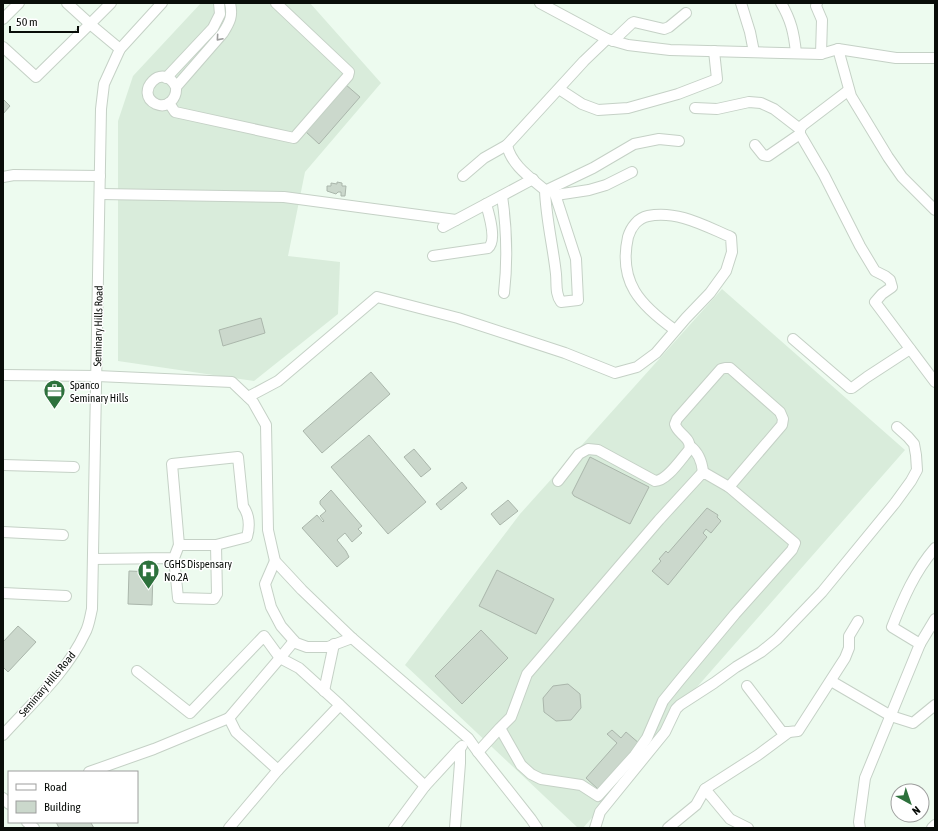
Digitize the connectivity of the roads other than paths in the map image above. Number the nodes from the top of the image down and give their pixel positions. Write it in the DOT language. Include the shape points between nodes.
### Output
graph roads {
  1 [pos="19,3"];
  2 [pos="67,3"];
  3 [pos="111,3"];
  4 [pos="162,3"];
  5 [pos="219,3"];
  6 [pos="230,3"];
  7 [pos="276,3"];
  8 [pos="540,3"];
  9 [pos="741,3"];
  10 [pos="781,3"];
  11 [pos="817,3"];
  12 [pos="686,13"];
  13 [pos="3,19"];
  14 [pos="90,24"];
  15 [pos="610,40"];
  16 [pos="3,47"];
  17 [pos="120,49"];
  18 [pos="838,49"];
  19 [pos="714,51"];
  20 [pos="754,52"];
  21 [pos="796,53"];
  22 [pos="822,54"];
  23 [pos="935,58"];
  24 [pos="166,78"];
  25 [pos="176,87"];
  26 [pos="559,89"];
  27 [pos="849,90"];
  28 [pos="169,103"];
  29 [pos="695,108"];
  30 [pos="800,132"];
  31 [pos="679,141"];
  32 [pos="507,145"];
  33 [pos="755,145"];
  34 [pos="632,172"];
  35 [pos="100,176"];
  36 [pos="463,176"];
  37 [pos="3,177"];
  38 [pos="533,179"];
  39 [pos="552,191"];
  40 [pos="100,194"];
  41 [pos="502,196"];
  42 [pos="486,204"];
  43 [pos="935,210"];
  44 [pos="456,220"];
  45 [pos="443,227"];
  46 [pos="433,256"];
  47 [pos="504,293"];
  48 [pos="675,330"];
  49 [pos="793,339"];
  50 [pos="910,349"];
  51 [pos="3,375"];
  52 [pos="97,376"];
  53 [pos="935,382"];
  54 [pos="248,397"];
  55 [pos="897,427"];
  56 [pos="690,446"];
  57 [pos="3,465"];
  58 [pos="74,467"];
  59 [pos="703,472"];
  60 [pos="558,481"];
  61 [pos="729,487"];
  62 [pos="3,532"];
  63 [pos="63,535"];
  64 [pos="179,545"];
  65 [pos="216,545"];
  66 [pos="935,548"];
  67 [pos="174,558"];
  68 [pos="93,559"];
  69 [pos="275,561"];
  70 [pos="3,593"];
  71 [pos="66,596"];
  72 [pos="935,619"];
  73 [pos="858,621"];
  74 [pos="352,638"];
  75 [pos="294,641"];
  76 [pos="334,644"];
  77 [pos="920,644"];
  78 [pos="280,658"];
  79 [pos="137,671"];
  80 [pos="830,680"];
  81 [pos="747,686"];
  82 [pos="324,691"];
  83 [pos="340,705"];
  84 [pos="935,705"];
  85 [pos="891,716"];
  86 [pos="229,718"];
  87 [pos="500,728"];
  88 [pos="789,732"];
  89 [pos="3,735"];
  90 [pos="468,738"];
  91 [pos="460,748"];
  92 [pos="478,752"];
  93 [pos="278,770"];
  94 [pos="92,771"];
  95 [pos="425,786"];
  96 [pos="705,790"];
  97 [pos="935,825"];
  98 [pos="229,828"];
  99 [pos="394,828"];
  100 [pos="455,828"];
  101 [pos="537,828"];
  102 [pos="595,828"];
  103 [pos="668,828"];
  104 [pos="748,828"];
  105 [pos="860,828"];
  106 [pos="932,828"];
  1 -- 13 [label="street"];
  2 -- 14 [label="street"];
  3 -- 14 [label="street"];
  4 -- 17 [label="street, Seminary Hills Road"];
  5 -- 24 [label="street" via="220,14 213,28"];
  6 -- 25 [label="street, one-way" via="232,14 229,24"];
  7 -- 28 [label="street" via="349,72 294,138 175,112"];
  8 -- 15 [label="street"];
  9 -- 20 [label="street"];
  10 -- 21 [label="street" via="794,31"];
  11 -- 22 [label="street" via="822,20"];
  12 -- 15 [label="street" via="664,29 634,22"];
  14 -- 16 [label="street" via="36,77"];
  14 -- 17 [label="street"];
  15 -- 19 [label="street" via="670,50"];
  15 -- 26 [label="street" via="584,61"];
  17 -- 35 [label="street, Seminary Hills Road" via="104,84"];
  18 -- 22 [label="street"];
  18 -- 23 [label="street" via="896,58"];
  18 -- 27 [label="street"];
  19 -- 20 [label="street"];
  19 -- 26 [label="street" via="717,79 678,94 628,108 598,110 582,104"];
  20 -- 21 [label="street"];
  21 -- 22 [label="street"];
  24 -- 25 [label="street"];
  24 -- 28 [label="street" via="153,80 148,92 152,101 160,105"];
  25 -- 28 [label="street" via="175,96"];
  26 -- 32 [label="street"];
  27 -- 30 [label="street" via="803,125"];
  27 -- 43 [label="street" via="902,177"];
  29 -- 30 [label="street" via="717,109 749,102 761,103 774,109"];
  30 -- 33 [label="street" via="768,156 763,155"];
  30 -- 50 [label="street" via="875,271 890,280 892,287 875,302"];
  31 -- 39 [label="street" via="659,139 634,144"];
  32 -- 36 [label="street" via="484,158"];
  32 -- 38 [label="street" via="515,162"];
  34 -- 39 [label="street" via="606,185 588,190"];
  35 -- 37 [label="street"];
  35 -- 40 [label="street, Seminary Hills Road"];
  38 -- 39 [label="street"];
  38 -- 41 [label="street"];
  39 -- 39 [label="street" via="546,211 558,297 561,302 578,300 576,259"];
  40 -- 44 [label="street" via="284,197"];
  40 -- 52 [label="street, Seminary Hills Road"];
  41 -- 42 [label="street"];
  41 -- 47 [label="street" via="507,226 508,264"];
  42 -- 44 [label="street"];
  42 -- 46 [label="street" via="490,220 491,246"];
  44 -- 45 [label="street"];
  48 -- 48 [label="street" via="650,310 632,289 625,269 625,250 629,233 636,222 648,216 671,215 697,222 730,236 732,252 726,271 710,293"];
  48 -- 54 [label="street" via="656,353 637,367 615,373 565,353 458,318 377,297 278,381"];
  49 -- 50 [label="street" via="850,388"];
  50 -- 53 [label="street"];
  51 -- 52 [label="street"];
  52 -- 54 [label="street" via="232,382"];
  52 -- 68 [label="street, Seminary Hills Road"];
  54 -- 69 [label="street" via="266,425 268,530"];
  55 -- 102 [label="street" via="914,444 917,470 895,503 822,592 777,639 676,709 665,732 600,812"];
  56 -- 59 [label="street" via="697,454"];
  56 -- 60 [label="street" via="659,481 598,450 588,449 579,454"];
  56 -- 61 [label="street" via="689,441 676,428 677,419 721,369 730,368 780,412 782,425"];
  57 -- 58 [label="street"];
  59 -- 61 [label="street"];
  59 -- 87 [label="street" via="527,674 511,717"];
  61 -- 87 [label="street" via="795,543 792,550 663,701 647,738 598,796 581,785 541,779 531,774 521,765"];
  62 -- 63 [label="street"];
  64 -- 65 [label="street"];
  64 -- 65 [label="street" via="172,464 238,457 243,506 249,523 247,537"];
  64 -- 67 [label="street"];
  65 -- 67 [label="street" via="217,594 214,599 178,598"];
  66 -- 77 [label="street" via="914,577 892,628"];
  67 -- 68 [label="street"];
  68 -- 89 [label="street, Seminary Hills Road" via="92,610 86,632 71,658"];
  69 -- 74 [label="street"];
  69 -- 75 [label="street" via="265,584 271,607 281,626"];
  70 -- 71 [label="street"];
  72 -- 77 [label="street"];
  73 -- 80 [label="street" via="849,636 847,654"];
  74 -- 76 [label="street"];
  74 -- 90 [label="street"];
  75 -- 76 [label="street" via="307,647"];
  75 -- 78 [label="street"];
  76 -- 82 [label="street"];
  77 -- 85 [label="street"];
  78 -- 79 [label="street" via="264,636 190,713"];
  78 -- 82 [label="street" via="299,668"];
  78 -- 86 [label="street"];
  80 -- 85 [label="street"];
  80 -- 88 [label="street" via="798,731"];
  81 -- 88 [label="street" via="782,732"];
  82 -- 83 [label="street"];
  83 -- 93 [label="street"];
  83 -- 95 [label="street"];
  84 -- 85 [label="street" via="913,723"];
  85 -- 105 [label="street" via="865,778"];
  86 -- 93 [label="street" via="236,732"];
  86 -- 94 [label="street"];
  87 -- 92 [label="street"];
  88 -- 96 [label="street"];
  90 -- 91 [label="street"];
  90 -- 92 [label="street"];
  91 -- 95 [label="street"];
  91 -- 100 [label="street"];
  92 -- 101 [label="street"];
  93 -- 98 [label="street"];
  95 -- 99 [label="street"];
  96 -- 103 [label="street" via="696,804"];
  96 -- 104 [label="street" via="730,818"];
  97 -- 106 [label="street"];
}
